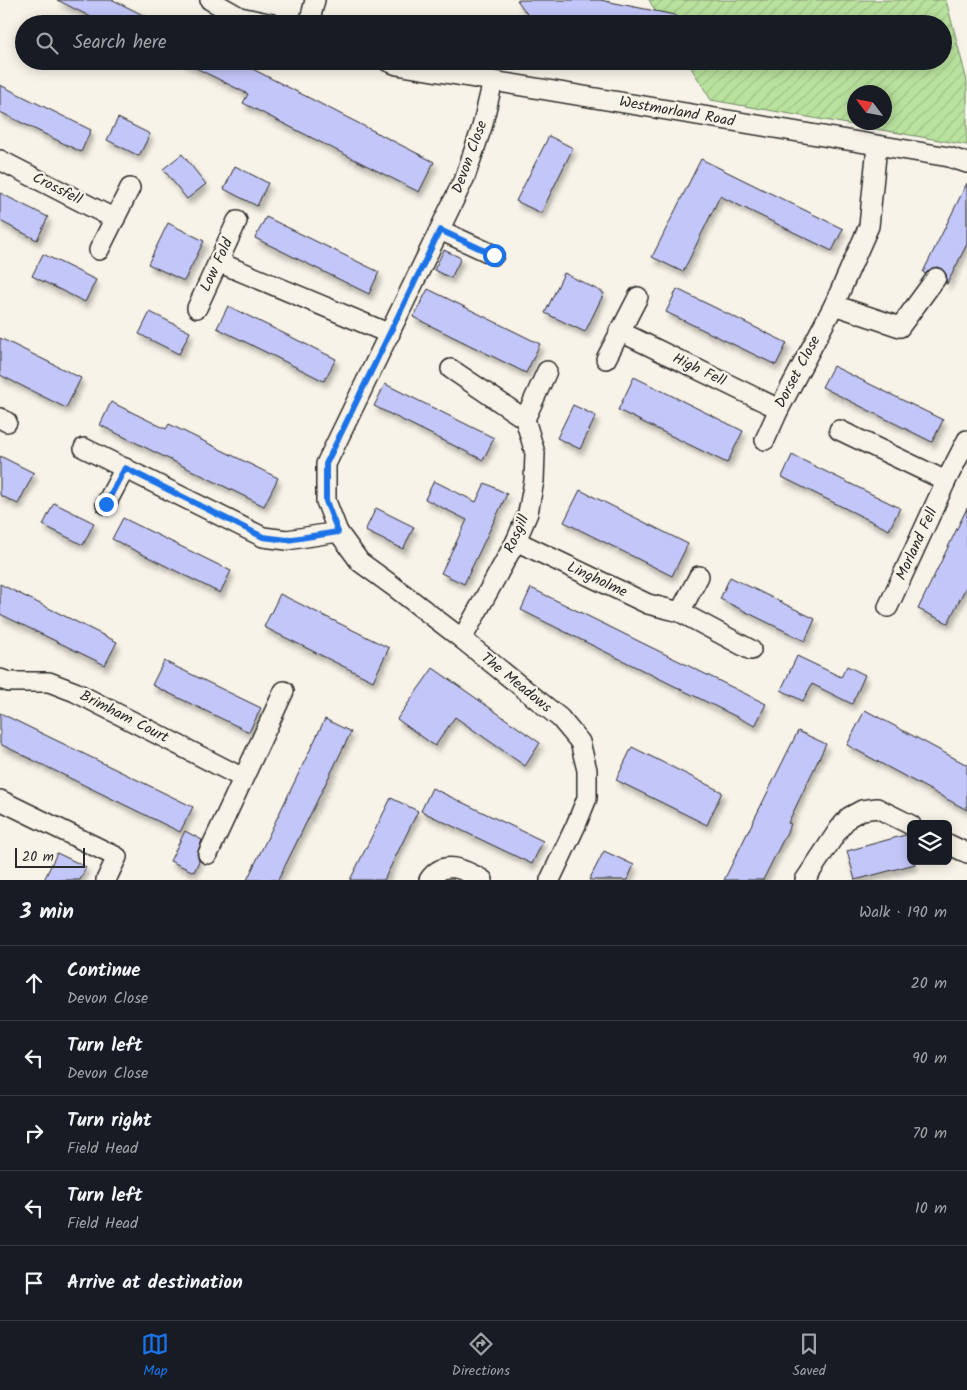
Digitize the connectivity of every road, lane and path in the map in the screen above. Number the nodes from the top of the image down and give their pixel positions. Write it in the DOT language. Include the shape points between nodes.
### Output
graph roads {
  1 [pos="210,0"];
  2 [pos="315,0"];
  3 [pos="238,15"];
  4 [pos="311,15"];
  5 [pos="427,70"];
  6 [pos="493,81"];
  7 [pos="877,146"];
  8 [pos="0,160"];
  9 [pos="967,163"];
  10 [pos="130,188"];
  11 [pos="115,219"];
  12 [pos="237,221"];
  13 [pos="440,230"];
  14 [pos="99,250"];
  15 [pos="494,255"];
  16 [pos="218,262"];
  17 [pos="936,278"];
  18 [pos="638,297"];
  19 [pos="834,305"];
  20 [pos="197,308"];
  21 [pos="619,331"];
  22 [pos="390,334"];
  23 [pos="606,359"];
  24 [pos="451,370"];
  25 [pos="547,371"];
  26 [pos="778,409"];
  27 [pos="525,419"];
  28 [pos="839,430"];
  29 [pos="765,440"];
  30 [pos="967,440"];
  31 [pos="84,448"];
  32 [pos="125,468"];
  33 [pos="946,481"];
  34 [pos="106,504"];
  35 [pos="338,532"];
  36 [pos="516,541"];
  37 [pos="699,576"];
  38 [pos="888,607"];
  39 [pos="680,612"];
  40 [pos="462,639"];
  41 [pos="750,650"];
  42 [pos="0,679"];
  43 [pos="284,691"];
  44 [pos="243,778"];
  45 [pos="0,800"];
  46 [pos="907,823"];
  47 [pos="952,846"];
  48 [pos="967,853"];
  49 [pos="208,854"];
  50 [pos="106,880"];
  51 [pos="429,880"];
  52 [pos="483,880"];
  53 [pos="550,880"];
  54 [pos="805,880"];
  1 -- 3 [label="street"];
  2 -- 4 [label="street"];
  5 -- 6 [label="street, Westmorland Road"];
  6 -- 7 [label="street, Westmorland Road"];
  6 -- 13 [label="street, Devon Close" via="465,177"];
  7 -- 9 [label="street, Westmorland Road" via="949,157"];
  7 -- 19 [label="street, Dorset Close" via="869,226"];
  8 -- 11 [label="street, Crossfell"];
  10 -- 11 [label="street"];
  11 -- 14 [label="street"];
  12 -- 16 [label="street, Low Fold"];
  13 -- 15 [label="street"];
  13 -- 22 [label="street, Devon Close"];
  16 -- 20 [label="street, Low Fold"];
  16 -- 22 [label="street"];
  17 -- 19 [label="street" via="900,327"];
  18 -- 21 [label="street"];
  19 -- 26 [label="street, Dorset Close"];
  21 -- 23 [label="street"];
  21 -- 26 [label="street, High Fell"];
  22 -- 35 [label="street, Devon Close" via="326,464 326,501"];
  24 -- 27 [label="street"];
  25 -- 27 [label="street"];
  26 -- 29 [label="street, Dorset Close"];
  27 -- 36 [label="street, Rosgill" via="536,453 534,481 528,513"];
  28 -- 33 [label="street"];
  30 -- 33 [label="street, Morland Fell"];
  31 -- 32 [label="street"];
  32 -- 34 [label="street"];
  32 -- 35 [label="street" via="263,537 287,540"];
  33 -- 38 [label="street, Morland Fell"];
  35 -- 40 [label="street, The Meadows" via="360,562"];
  36 -- 39 [label="street, Lingholme" via="648,604"];
  36 -- 40 [label="street, Rosgill"];
  37 -- 39 [label="street"];
  39 -- 41 [label="street, Lingholme"];
  40 -- 53 [label="street, The Meadows" via="560,718 580,742 587,770 587,798"];
  42 -- 44 [label="street, Brimham Court" via="49,682 75,692"];
  43 -- 44 [label="street"];
  44 -- 49 [label="street"];
  45 -- 50 [label="street" via="117,857"];
  46 -- 54 [label="street" via="877,808 862,810 849,817"];
  47 -- 48 [label="street"];
  51 -- 52 [label="street" via="433,874 447,868 463,869"];
}
